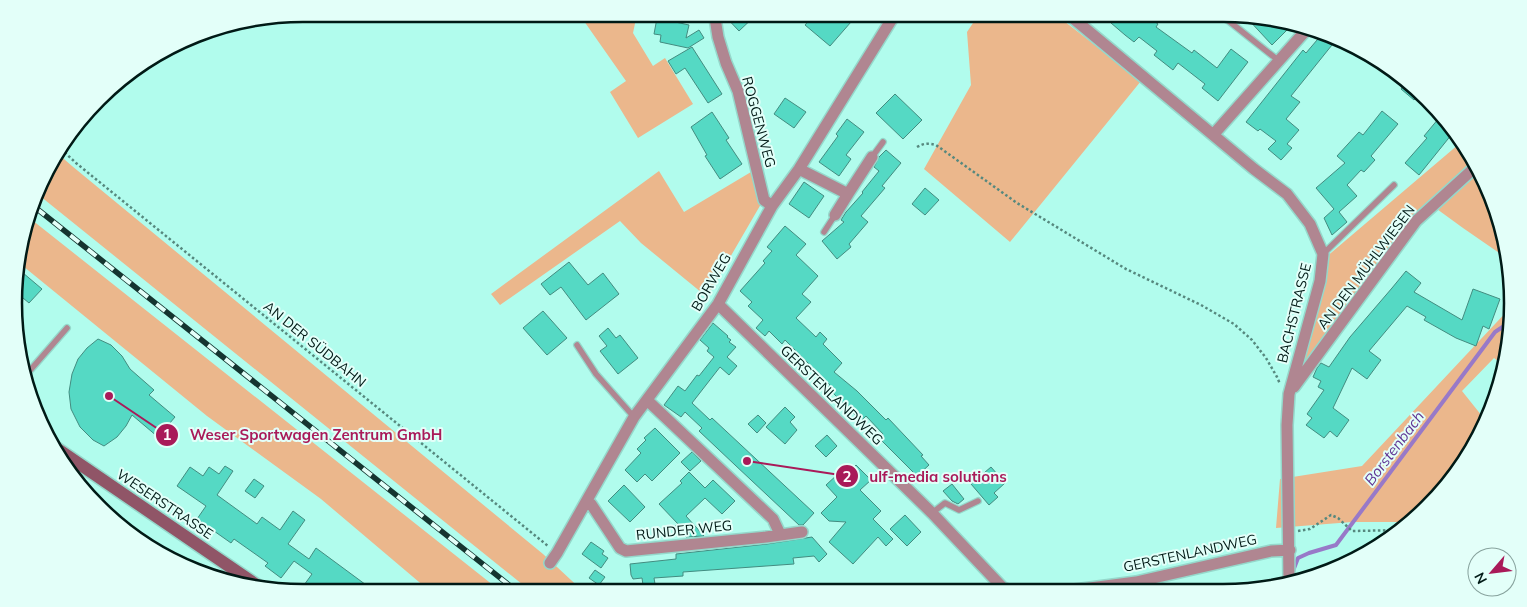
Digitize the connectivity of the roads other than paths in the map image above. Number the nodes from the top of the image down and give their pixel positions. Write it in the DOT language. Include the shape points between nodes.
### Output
graph roads {
  1 [pos="716,22"];
  2 [pos="890,22"];
  3 [pos="1078,22"];
  4 [pos="1230,22"];
  5 [pos="1303,34"];
  6 [pos="1279,61"];
  7 [pos="1214,135"];
  8 [pos="883,142"];
  9 [pos="872,157"];
  10 [pos="800,169"];
  11 [pos="1472,171"];
  12 [pos="1394,185"];
  13 [pos="848,194"];
  14 [pos="772,206"];
  15 [pos="835,215"];
  16 [pos="824,232"];
  17 [pos="1323,254"];
  18 [pos="718,304"];
  19 [pos="67,328"];
  20 [pos="577,345"];
  21 [pos="31,370"];
  22 [pos="1289,394"];
  23 [pos="646,400"];
  24 [pos="634,417"];
  25 [pos="67,456"];
  26 [pos="978,501"];
  27 [pos="586,502"];
  28 [pos="932,513"];
  29 [pos="802,532"];
  30 [pos="780,534"];
  31 [pos="1290,550"];
  32 [pos="550,563"];
  33 [pos="1289,577"];
  34 [pos="247,579"];
  35 [pos="999,584"];
  36 [pos="1121,584"];
  1 -- 14 [label="street, ROGGENWEG" via="726,63 738,91 764,200"];
  2 -- 10 [label="street, BORWEG"];
  3 -- 7 [label="street, BACHSTRASSE"];
  4 -- 6 [label="lane"];
  5 -- 6 [label="street"];
  6 -- 7 [label="street"];
  7 -- 17 [label="street, BACHSTRASSE" via="1287,194 1310,224"];
  8 -- 9 [label="lane"];
  9 -- 13 [label="street"];
  10 -- 13 [label="street"];
  10 -- 14 [label="street, BORWEG"];
  11 -- 22 [label="street, AN DEN MÜHLWIESEN" via="1416,221"];
  12 -- 17 [label="lane"];
  13 -- 15 [label="street"];
  14 -- 18 [label="street, BORWEG"];
  15 -- 16 [label="lane"];
  17 -- 22 [label="street, BACHSTRASSE" via="1320,281"];
  18 -- 23 [label="street, BORWEG"];
  18 -- 28 [label="street, GERSTENLANDWEG"];
  19 -- 21 [label="lane"];
  20 -- 24 [label="lane" via="596,374"];
  22 -- 31 [label="street, BACHSTRASSE"];
  23 -- 24 [label="street, BORWEG"];
  23 -- 30 [label="street" via="773,519"];
  24 -- 27 [label="street, BORWEG"];
  25 -- 34 [label="street, WESERSTRASSE"];
  26 -- 28 [label="lane" via="959,510 945,504"];
  27 -- 30 [label="street, RUNDER WEG" via="591,504 620,548 626,551"];
  27 -- 32 [label="street, BORWEG"];
  28 -- 35 [label="street, GERSTENLANDWEG"];
  29 -- 30 [label="street, RUNDER WEG"];
  31 -- 33 [label="street, BACHSTRASSE"];
  31 -- 36 [label="street, GERSTENLANDWEG" via="1271,551"];
}
